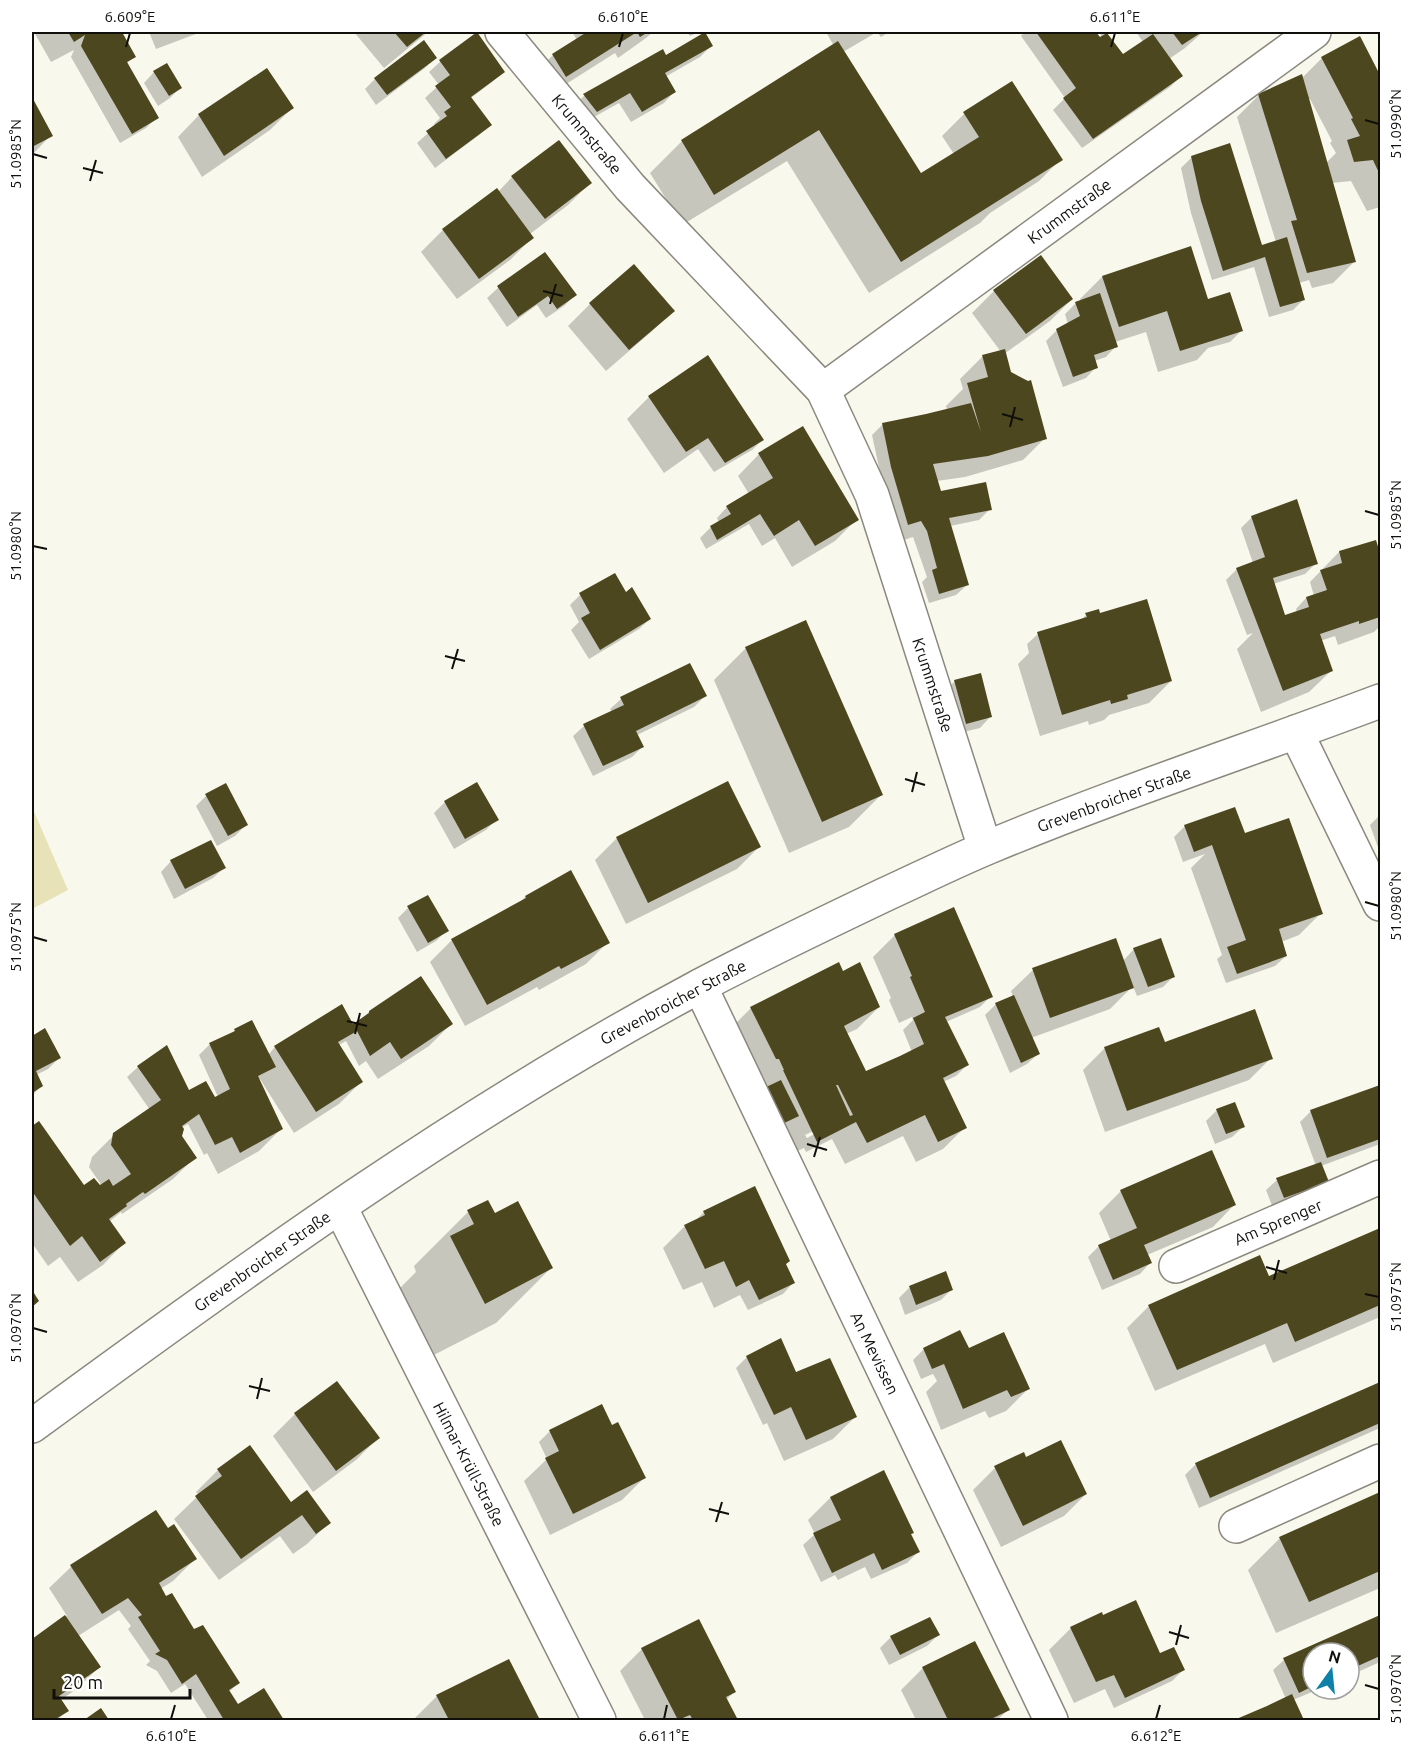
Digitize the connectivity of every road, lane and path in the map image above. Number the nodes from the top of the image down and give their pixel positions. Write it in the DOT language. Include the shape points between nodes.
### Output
graph roads {
  1 [pos="502,32"];
  2 [pos="1314,32"];
  3 [pos="824,390"];
  4 [pos="1380,701"];
  5 [pos="1296,732"];
  6 [pos="985,848"];
  7 [pos="1380,904"];
  8 [pos="700,986"];
  9 [pos="1380,1177"];
  10 [pos="340,1207"];
  11 [pos="1176,1266"];
  12 [pos="32,1426"];
  13 [pos="1380,1461"];
  14 [pos="1236,1526"];
  15 [pos="599,1720"];
  16 [pos="1051,1720"];
  1 -- 3 [label="street, Krummstraße" via="630,187"];
  2 -- 3 [label="street, Krummstraße"];
  3 -- 6 [label="street, Krummstraße" via="872,495"];
  4 -- 5 [label="street, Grevenbroicher Straße"];
  5 -- 6 [label="street, Grevenbroicher Straße"];
  5 -- 7 [label="street"];
  6 -- 8 [label="street, Grevenbroicher Straße"];
  8 -- 10 [label="street, Grevenbroicher Straße" via="522,1088"];
  8 -- 16 [label="street, An Mevissen"];
  9 -- 11 [label="street, Am Sprenger"];
  10 -- 12 [label="street, Grevenbroicher Straße"];
  10 -- 15 [label="street, Hilmar-Krüll-Straße"];
  13 -- 14 [label="street"];
}
